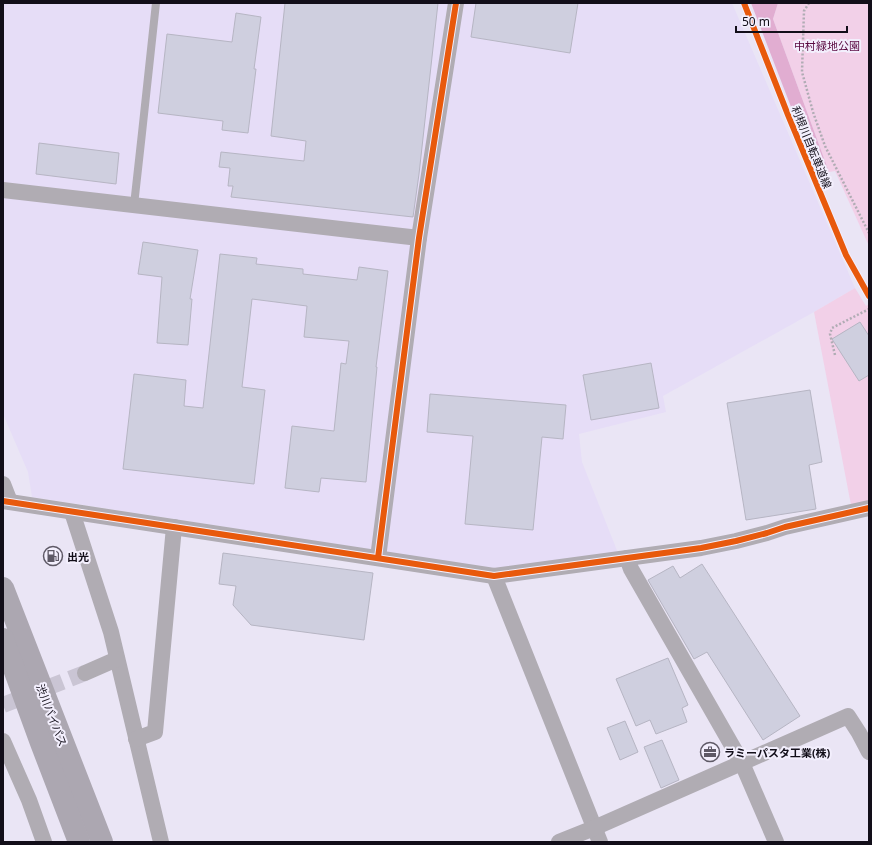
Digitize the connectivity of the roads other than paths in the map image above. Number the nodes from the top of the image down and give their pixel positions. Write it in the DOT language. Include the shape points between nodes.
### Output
graph roads {
  1 [pos="156,3"];
  2 [pos="456,3"];
  3 [pos="3,190"];
  4 [pos="134,205"];
  5 [pos="419,238"];
  6 [pos="3,484"];
  7 [pos="6,501"];
  8 [pos="869,508"];
  9 [pos="72,512"];
  10 [pos="174,527"];
  11 [pos="378,558"];
  12 [pos="627,558"];
  13 [pos="494,576"];
  14 [pos="3,588"];
  15 [pos="3,639"];
  16 [pos="117,658"];
  17 [pos="85,673"];
  18 [pos="136,739"];
  19 [pos="3,741"];
  20 [pos="869,752"];
  21 [pos="742,763"];
  22 [pos="597,835"];
  23 [pos="44,842"];
  24 [pos="79,842"];
  25 [pos="102,842"];
  26 [pos="161,842"];
  27 [pos="559,842"];
  28 [pos="776,842"];
  1 -- 4 [label="lane"];
  2 -- 5 [label="street"];
  3 -- 4 [label="street"];
  4 -- 5 [label="street"];
  5 -- 11 [label="street"];
  6 -- 7 [label="street"];
  7 -- 9 [label="street"];
  8 -- 12 [label="street" via="736,541"];
  9 -- 10 [label="street"];
  9 -- 16 [label="street"];
  10 -- 11 [label="street"];
  10 -- 18 [label="street" via="155,732"];
  11 -- 13 [label="street"];
  12 -- 13 [label="street"];
  12 -- 21 [label="street"];
  13 -- 22 [label="street"];
  14 -- 25 [label="highway, 渋川バイパス"];
  15 -- 24 [label="highway, 渋川バイパス"];
  16 -- 17 [label="street"];
  16 -- 18 [label="street"];
  18 -- 26 [label="street"];
  19 -- 23 [label="street"];
  20 -- 21 [label="street" via="848,716"];
  21 -- 22 [label="street"];
  21 -- 28 [label="street"];
  22 -- 27 [label="street"];
}
